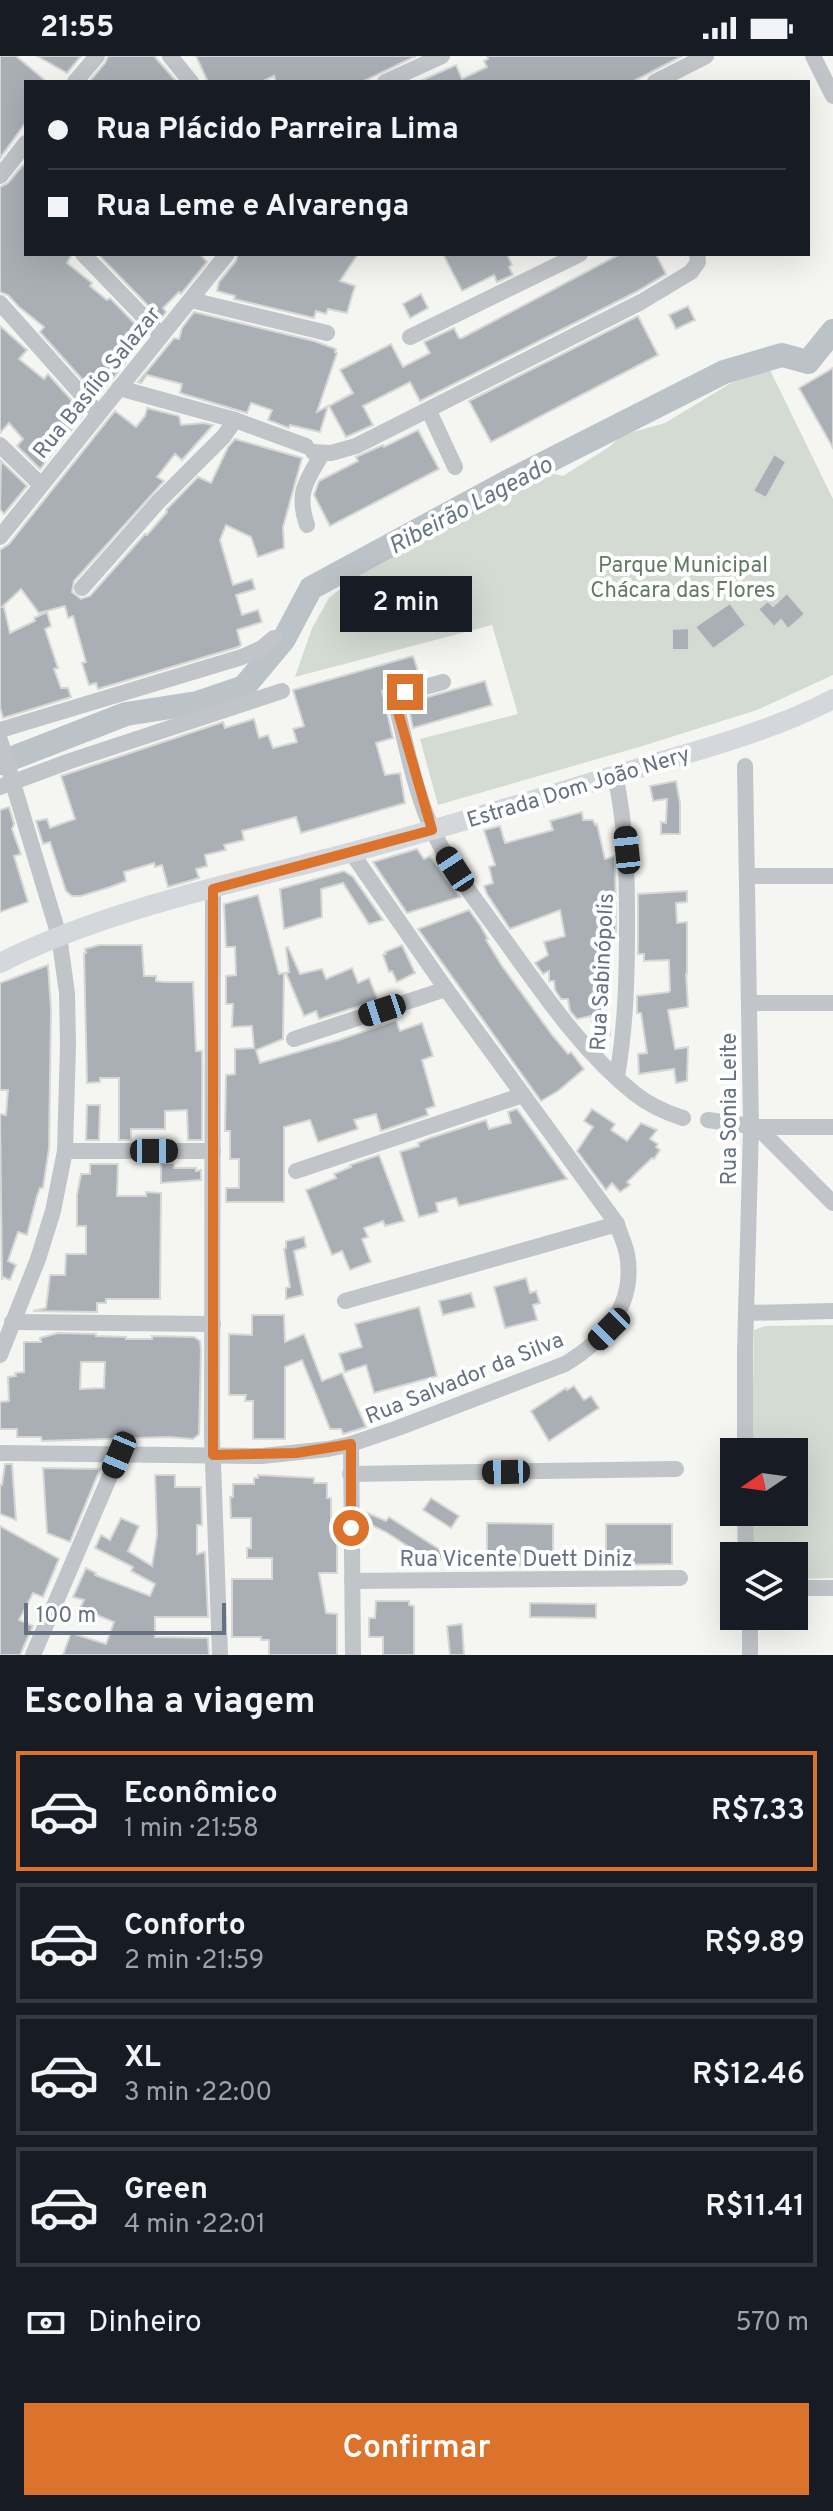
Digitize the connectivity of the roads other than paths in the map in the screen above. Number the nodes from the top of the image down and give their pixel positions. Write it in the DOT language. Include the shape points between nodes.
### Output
graph roads {
  1 [pos="97,56"];
  2 [pos="170,56"];
  3 [pos="442,56"];
  4 [pos="813,56"];
  5 [pos="704,57"];
  6 [pos="77,80"];
  7 [pos="189,80"];
  8 [pos="389,80"];
  9 [pos="662,80"];
  10 [pos="833,96"];
  11 [pos="24,146"];
  12 [pos="0,176"];
  13 [pos="85,256"];
  14 [pos="576,256"];
  15 [pos="697,256"];
  16 [pos="220,257"];
  17 [pos="191,300"];
  18 [pos="0,303"];
  19 [pos="327,333"];
  20 [pos="161,335"];
  21 [pos="410,337"];
  22 [pos="119,388"];
  23 [pos="429,411"];
  24 [pos="98,413"];
  25 [pos="235,420"];
  26 [pos="0,445"];
  27 [pos="314,451"];
  28 [pos="455,467"];
  29 [pos="41,485"];
  30 [pos="307,525"];
  31 [pos="0,537"];
  32 [pos="82,588"];
  33 [pos="274,638"];
  34 [pos="443,682"];
  35 [pos="282,691"];
  36 [pos="833,699"];
  37 [pos="0,730"];
  38 [pos="0,741"];
  39 [pos="745,766"];
  40 [pos="615,775"];
  41 [pos="6,779"];
  42 [pos="432,830"];
  43 [pos="351,852"];
  44 [pos="748,876"];
  45 [pos="833,876"];
  46 [pos="213,889"];
  47 [pos="59,936"];
  48 [pos="0,963"];
  49 [pos="446,989"];
  50 [pos="750,1003"];
  51 [pos="833,1003"];
  52 [pos="294,1039"];
  53 [pos="617,1076"];
  54 [pos="523,1095"];
  55 [pos="683,1118"];
  56 [pos="708,1120"];
  57 [pos="754,1127"];
  58 [pos="833,1127"];
  59 [pos="65,1151"];
  60 [pos="213,1151"];
  61 [pos="296,1171"];
  62 [pos="833,1203"];
  63 [pos="617,1224"];
  64 [pos="345,1301"];
  65 [pos="833,1311"];
  66 [pos="746,1313"];
  67 [pos="12,1322"];
  68 [pos="213,1324"];
  69 [pos="0,1355"];
  70 [pos="745,1438"];
  71 [pos="351,1444"];
  72 [pos="0,1453"];
  73 [pos="119,1455"];
  74 [pos="213,1455"];
  75 [pos="676,1469"];
  76 [pos="350,1474"];
  77 [pos="680,1578"];
  78 [pos="352,1581"];
  79 [pos="808,1588"];
  80 [pos="833,1588"];
  81 [pos="750,1630"];
  82 [pos="33,1655"];
  83 [pos="220,1655"];
  84 [pos="353,1655"];
  85 [pos="750,1655"];
  1 -- 6 [label="street"];
  2 -- 7 [label="street"];
  3 -- 8 [label="street"];
  4 -- 10 [label="street"];
  5 -- 9 [label="street"];
  11 -- 12 [label="street"];
  13 -- 20 [label="street"];
  14 -- 21 [label="street"];
  15 -- 23 [label="street" via="696,266 641,302"];
  16 -- 17 [label="street, Rua Basílio Salazar"];
  17 -- 19 [label="street"];
  17 -- 20 [label="street, Rua Basílio Salazar"];
  18 -- 24 [label="street"];
  20 -- 22 [label="street, Rua Basílio Salazar"];
  22 -- 24 [label="street, Rua Basílio Salazar"];
  22 -- 25 [label="street"];
  23 -- 27 [label="street" via="356,446"];
  23 -- 28 [label="street"];
  24 -- 29 [label="street, Rua Basílio Salazar"];
  25 -- 27 [label="street"];
  25 -- 32 [label="street"];
  26 -- 29 [label="street"];
  27 -- 30 [label="street" via="301,497"];
  29 -- 31 [label="street, Rua Basílio Salazar"];
  33 -- 37 [label="street" via="242,657"];
  34 -- 42 [label="street" via="399,694 396,705"];
  35 -- 41 [label="street"];
  36 -- 40 [label="main road, Estrada Dom João Nery" via="775,726"];
  38 -- 41 [label="street"];
  39 -- 44 [label="street, Rua Sonia Leite"];
  40 -- 42 [label="main road, Estrada Dom João Nery"];
  40 -- 53 [label="street, Rua Sabinópolis" via="627,850 626,1011"];
  41 -- 47 [label="street"];
  42 -- 43 [label="main road, Estrada Dom João Nery"];
  42 -- 53 [label="street" via="544,995"];
  43 -- 46 [label="main road, Estrada Dom João Nery"];
  43 -- 49 [label="street, Rua Salvador da Silva"];
  44 -- 45 [label="street"];
  44 -- 50 [label="street, Rua Sonia Leite"];
  46 -- 47 [label="main road, Estrada Dom João Nery"];
  46 -- 60 [label="street"];
  47 -- 48 [label="main road, Estrada Dom João Nery"];
  47 -- 59 [label="street" via="67,993"];
  49 -- 52 [label="street"];
  49 -- 54 [label="street, Rua Salvador da Silva"];
  50 -- 51 [label="street"];
  50 -- 57 [label="street, Rua Sonia Leite"];
  53 -- 55 [label="street" via="652,1106"];
  54 -- 61 [label="street"];
  54 -- 63 [label="street, Rua Salvador da Silva"];
  56 -- 57 [label="street"];
  57 -- 58 [label="street"];
  57 -- 62 [label="street"];
  57 -- 66 [label="street, Rua Sonia Leite"];
  59 -- 60 [label="street"];
  59 -- 67 [label="street" via="53,1211"];
  60 -- 68 [label="street"];
  63 -- 64 [label="street"];
  63 -- 71 [label="street, Rua Salvador da Silva" via="629,1276 609,1329 588,1350 565,1364"];
  65 -- 66 [label="street"];
  66 -- 70 [label="street, Rua Sonia Leite"];
  67 -- 68 [label="street"];
  67 -- 69 [label="street"];
  68 -- 74 [label="street"];
  71 -- 74 [label="street, Rua Salvador da Silva" via="296,1453"];
  71 -- 76 [label="street"];
  72 -- 73 [label="street, Rua Salvador da Silva"];
  73 -- 74 [label="street, Rua Salvador da Silva"];
  73 -- 82 [label="street"];
  74 -- 83 [label="street"];
  75 -- 76 [label="street"];
  76 -- 78 [label="street"];
  77 -- 78 [label="street, Rua Vicente Duett Diniz"];
  78 -- 84 [label="street"];
  79 -- 80 [label="street"];
  81 -- 85 [label="street"];
}
